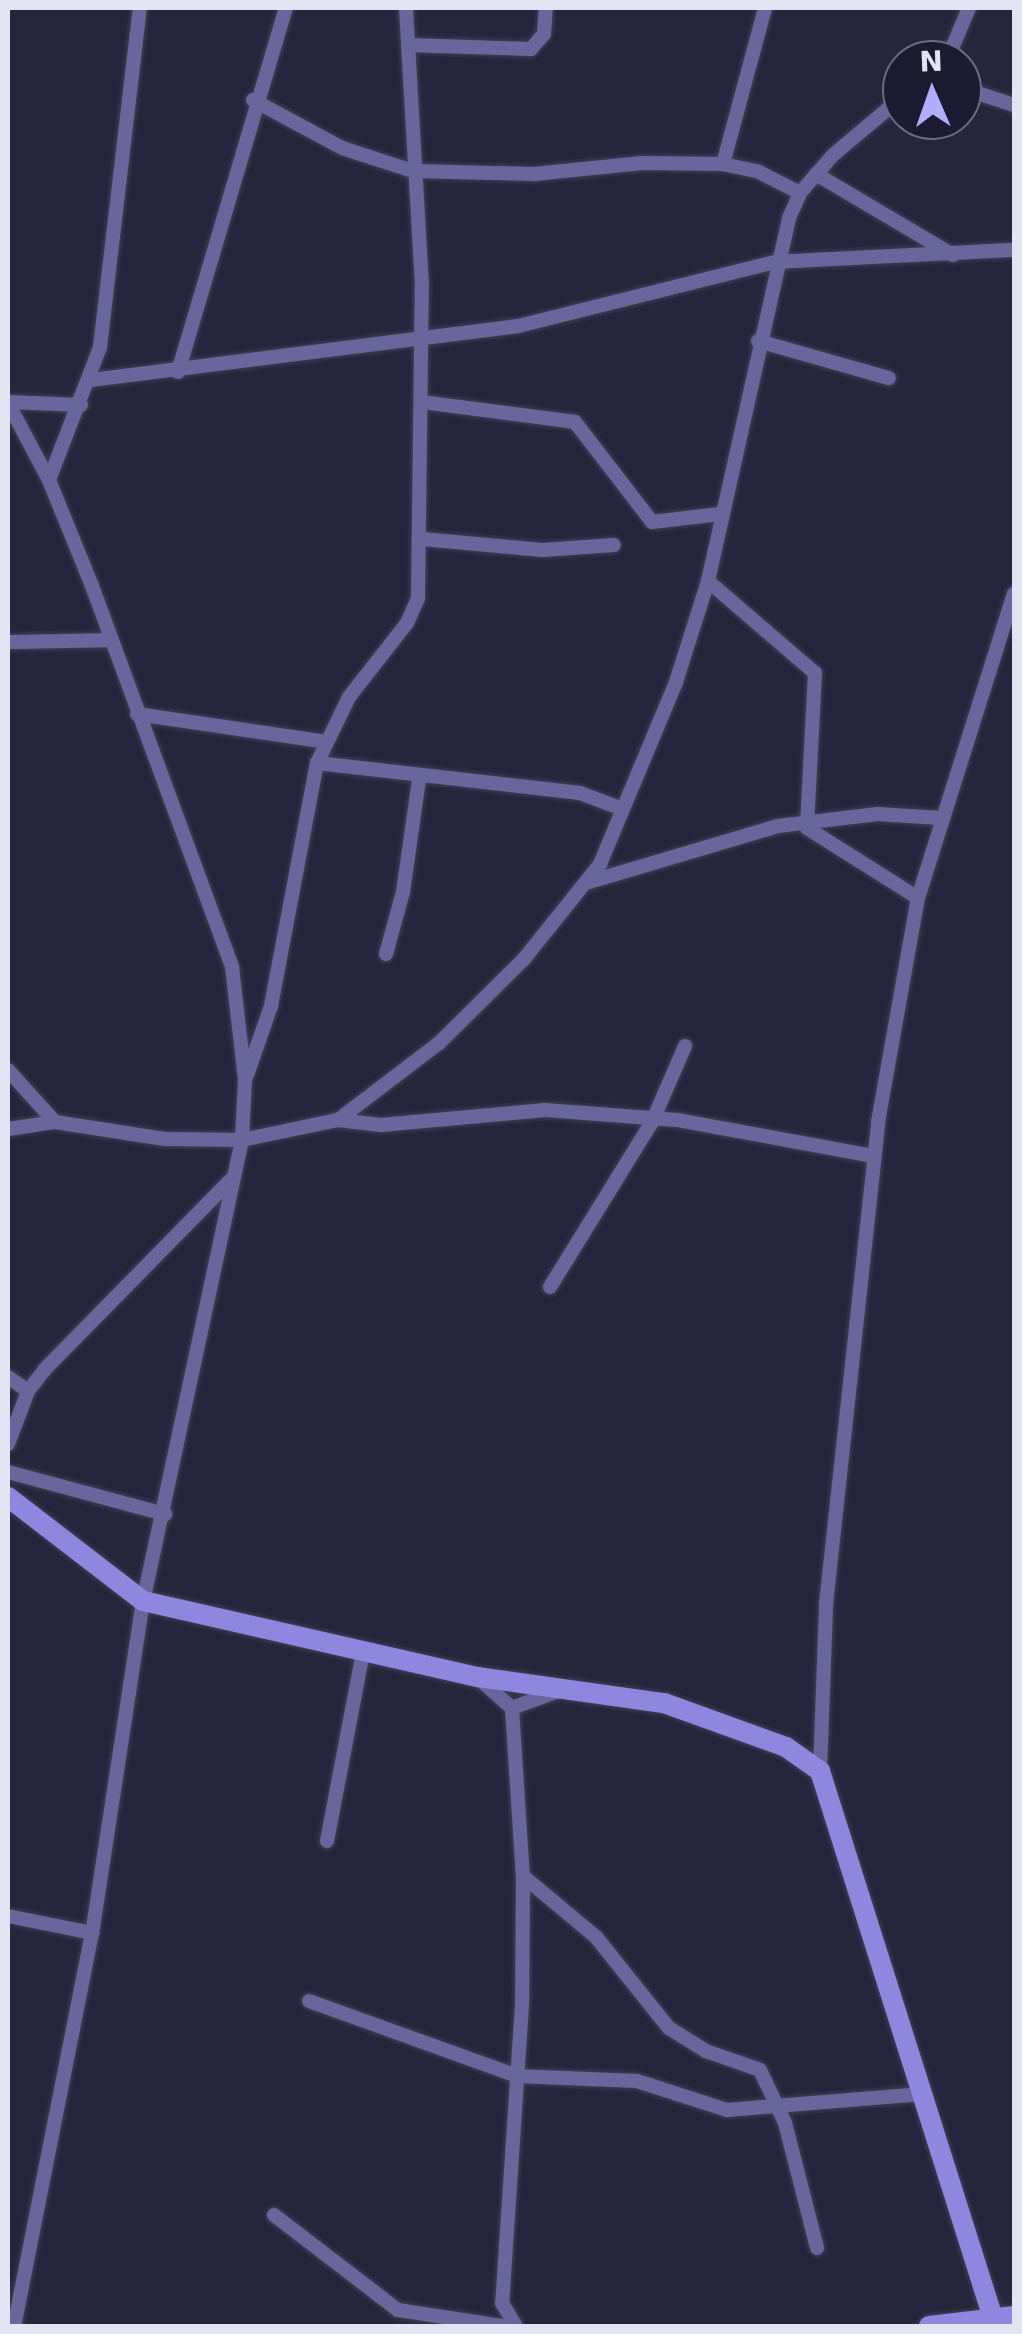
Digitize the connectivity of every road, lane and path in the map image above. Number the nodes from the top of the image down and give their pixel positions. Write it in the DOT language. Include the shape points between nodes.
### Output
graph roads {
  1 [pos="140,8"];
  2 [pos="286,8"];
  3 [pos="406,8"];
  4 [pos="546,8"];
  5 [pos="765,8"];
  6 [pos="969,8"];
  7 [pos="955,40"];
  8 [pos="408,45"];
  9 [pos="982,95"];
  10 [pos="254,100"];
  11 [pos="1014,105"];
  12 [pos="882,115"];
  13 [pos="723,164"];
  14 [pos="413,171"];
  15 [pos="816,174"];
  16 [pos="800,193"];
  17 [pos="1014,250"];
  18 [pos="953,255"];
  19 [pos="775,262"];
  20 [pos="758,340"];
  21 [pos="419,341"];
  22 [pos="178,372"];
  23 [pos="888,378"];
  24 [pos="91,380"];
  25 [pos="422,402"];
  26 [pos="8,403"];
  27 [pos="81,406"];
  28 [pos="49,480"];
  29 [pos="720,514"];
  30 [pos="422,539"];
  31 [pos="614,545"];
  32 [pos="708,581"];
  33 [pos="1014,594"];
  34 [pos="110,640"];
  35 [pos="8,642"];
  36 [pos="137,714"];
  37 [pos="326,742"];
  38 [pos="317,763"];
  39 [pos="418,779"];
  40 [pos="620,808"];
  41 [pos="941,818"];
  42 [pos="805,823"];
  43 [pos="588,882"];
  44 [pos="918,898"];
  45 [pos="386,954"];
  46 [pos="244,1022"];
  47 [pos="266,1026"];
  48 [pos="685,1046"];
  49 [pos="8,1070"];
  50 [pos="246,1080"];
  51 [pos="338,1120"];
  52 [pos="55,1122"];
  53 [pos="652,1122"];
  54 [pos="8,1130"];
  55 [pos="242,1140"];
  56 [pos="874,1156"];
  57 [pos="231,1180"];
  58 [pos="550,1287"];
  59 [pos="8,1377"];
  60 [pos="28,1391"];
  61 [pos="8,1444"];
  62 [pos="8,1472"];
  63 [pos="8,1497"];
  64 [pos="165,1514"];
  65 [pos="143,1601"];
  66 [pos="363,1654"];
  67 [pos="478,1677"];
  68 [pos="558,1691"];
  69 [pos="512,1708"];
  70 [pos="820,1771"];
  71 [pos="327,1840"];
  72 [pos="523,1876"];
  73 [pos="8,1916"];
  74 [pos="92,1933"];
  75 [pos="309,2001"];
  76 [pos="517,2076"];
  77 [pos="922,2094"];
  78 [pos="775,2107"];
  79 [pos="274,2216"];
  80 [pos="817,2248"];
  81 [pos="502,2303"];
  82 [pos="1014,2316"];
  83 [pos="993,2318"];
  84 [pos="495,2325"];
  85 [pos="14,2326"];
  86 [pos="516,2326"];
  87 [pos="929,2326"];
  1 -- 24 [label="street" via="107,298"];
  2 -- 10 [label="street"];
  3 -- 8 [label="street"];
  4 -- 8 [label="street" via="544,34 531,49"];
  5 -- 13 [label="street"];
  6 -- 7 [label="street"];
  8 -- 14 [label="street"];
  9 -- 11 [label="street"];
  10 -- 14 [label="street" via="342,148"];
  10 -- 22 [label="street"];
  12 -- 15 [label="street"];
  13 -- 14 [label="street" via="534,174"];
  13 -- 16 [label="street" via="757,171"];
  14 -- 21 [label="street"];
  15 -- 16 [label="street"];
  15 -- 18 [label="street"];
  16 -- 19 [label="street"];
  17 -- 18 [label="street"];
  18 -- 19 [label="street"];
  19 -- 20 [label="street"];
  19 -- 21 [label="street" via="566,317"];
  20 -- 23 [label="street"];
  20 -- 29 [label="street"];
  21 -- 22 [label="street"];
  21 -- 25 [label="street"];
  22 -- 24 [label="street"];
  24 -- 27 [label="street"];
  25 -- 29 [label="street" via="576,422 652,522"];
  25 -- 30 [label="street"];
  26 -- 27 [label="street"];
  26 -- 28 [label="street"];
  27 -- 28 [label="street"];
  28 -- 34 [label="street"];
  29 -- 32 [label="street"];
  30 -- 31 [label="street" via="543,550"];
  30 -- 37 [label="street" via="414,612 371,663"];
  32 -- 40 [label="street" via="676,682"];
  32 -- 42 [label="street" via="815,673"];
  33 -- 41 [label="street"];
  34 -- 35 [label="street"];
  34 -- 36 [label="street"];
  36 -- 37 [label="street"];
  36 -- 46 [label="street" via="232,967"];
  37 -- 38 [label="street"];
  38 -- 39 [label="street"];
  38 -- 47 [label="street"];
  39 -- 40 [label="street" via="580,793"];
  39 -- 45 [label="street" via="403,892"];
  40 -- 43 [label="street"];
  41 -- 42 [label="street" via="876,814"];
  41 -- 44 [label="street"];
  42 -- 43 [label="street"];
  42 -- 44 [label="street"];
  43 -- 51 [label="street" via="483,1002"];
  44 -- 56 [label="street"];
  46 -- 47 [label="street"];
  46 -- 50 [label="street"];
  47 -- 50 [label="street"];
  48 -- 53 [label="street"];
  49 -- 52 [label="street"];
  50 -- 55 [label="street"];
  51 -- 53 [label="street" via="381,1125 518,1109"];
  51 -- 55 [label="street"];
  52 -- 54 [label="street"];
  52 -- 55 [label="street" via="165,1139"];
  53 -- 56 [label="street" via="676,1120"];
  53 -- 58 [label="street"];
  55 -- 57 [label="street"];
  56 -- 70 [label="street" via="826,1604"];
  57 -- 60 [label="street" via="180,1224"];
  57 -- 64 [label="street"];
  59 -- 60 [label="street"];
  60 -- 61 [label="street"];
  62 -- 64 [label="street"];
  63 -- 65 [label="street"];
  64 -- 65 [label="street"];
  65 -- 66 [label="street"];
  65 -- 74 [label="street"];
  66 -- 67 [label="street"];
  66 -- 71 [label="street"];
  67 -- 68 [label="street" via="533,1680"];
  67 -- 69 [label="street"];
  68 -- 69 [label="street"];
  68 -- 70 [label="street" via="664,1703 786,1747"];
  69 -- 72 [label="street"];
  70 -- 77 [label="street"];
  72 -- 76 [label="street"];
  72 -- 78 [label="street" via="596,1937 669,2028 706,2051 760,2070"];
  73 -- 74 [label="street"];
  74 -- 85 [label="street"];
  75 -- 76 [label="street"];
  76 -- 78 [label="street" via="637,2081 728,2110"];
  76 -- 81 [label="street"];
  77 -- 78 [label="street"];
  77 -- 83 [label="street"];
  78 -- 80 [label="street" via="786,2123"];
  79 -- 84 [label="street" via="398,2310"];
  81 -- 84 [label="street"];
  81 -- 86 [label="street"];
  82 -- 83 [label="street"];
  83 -- 87 [label="street"];
}
